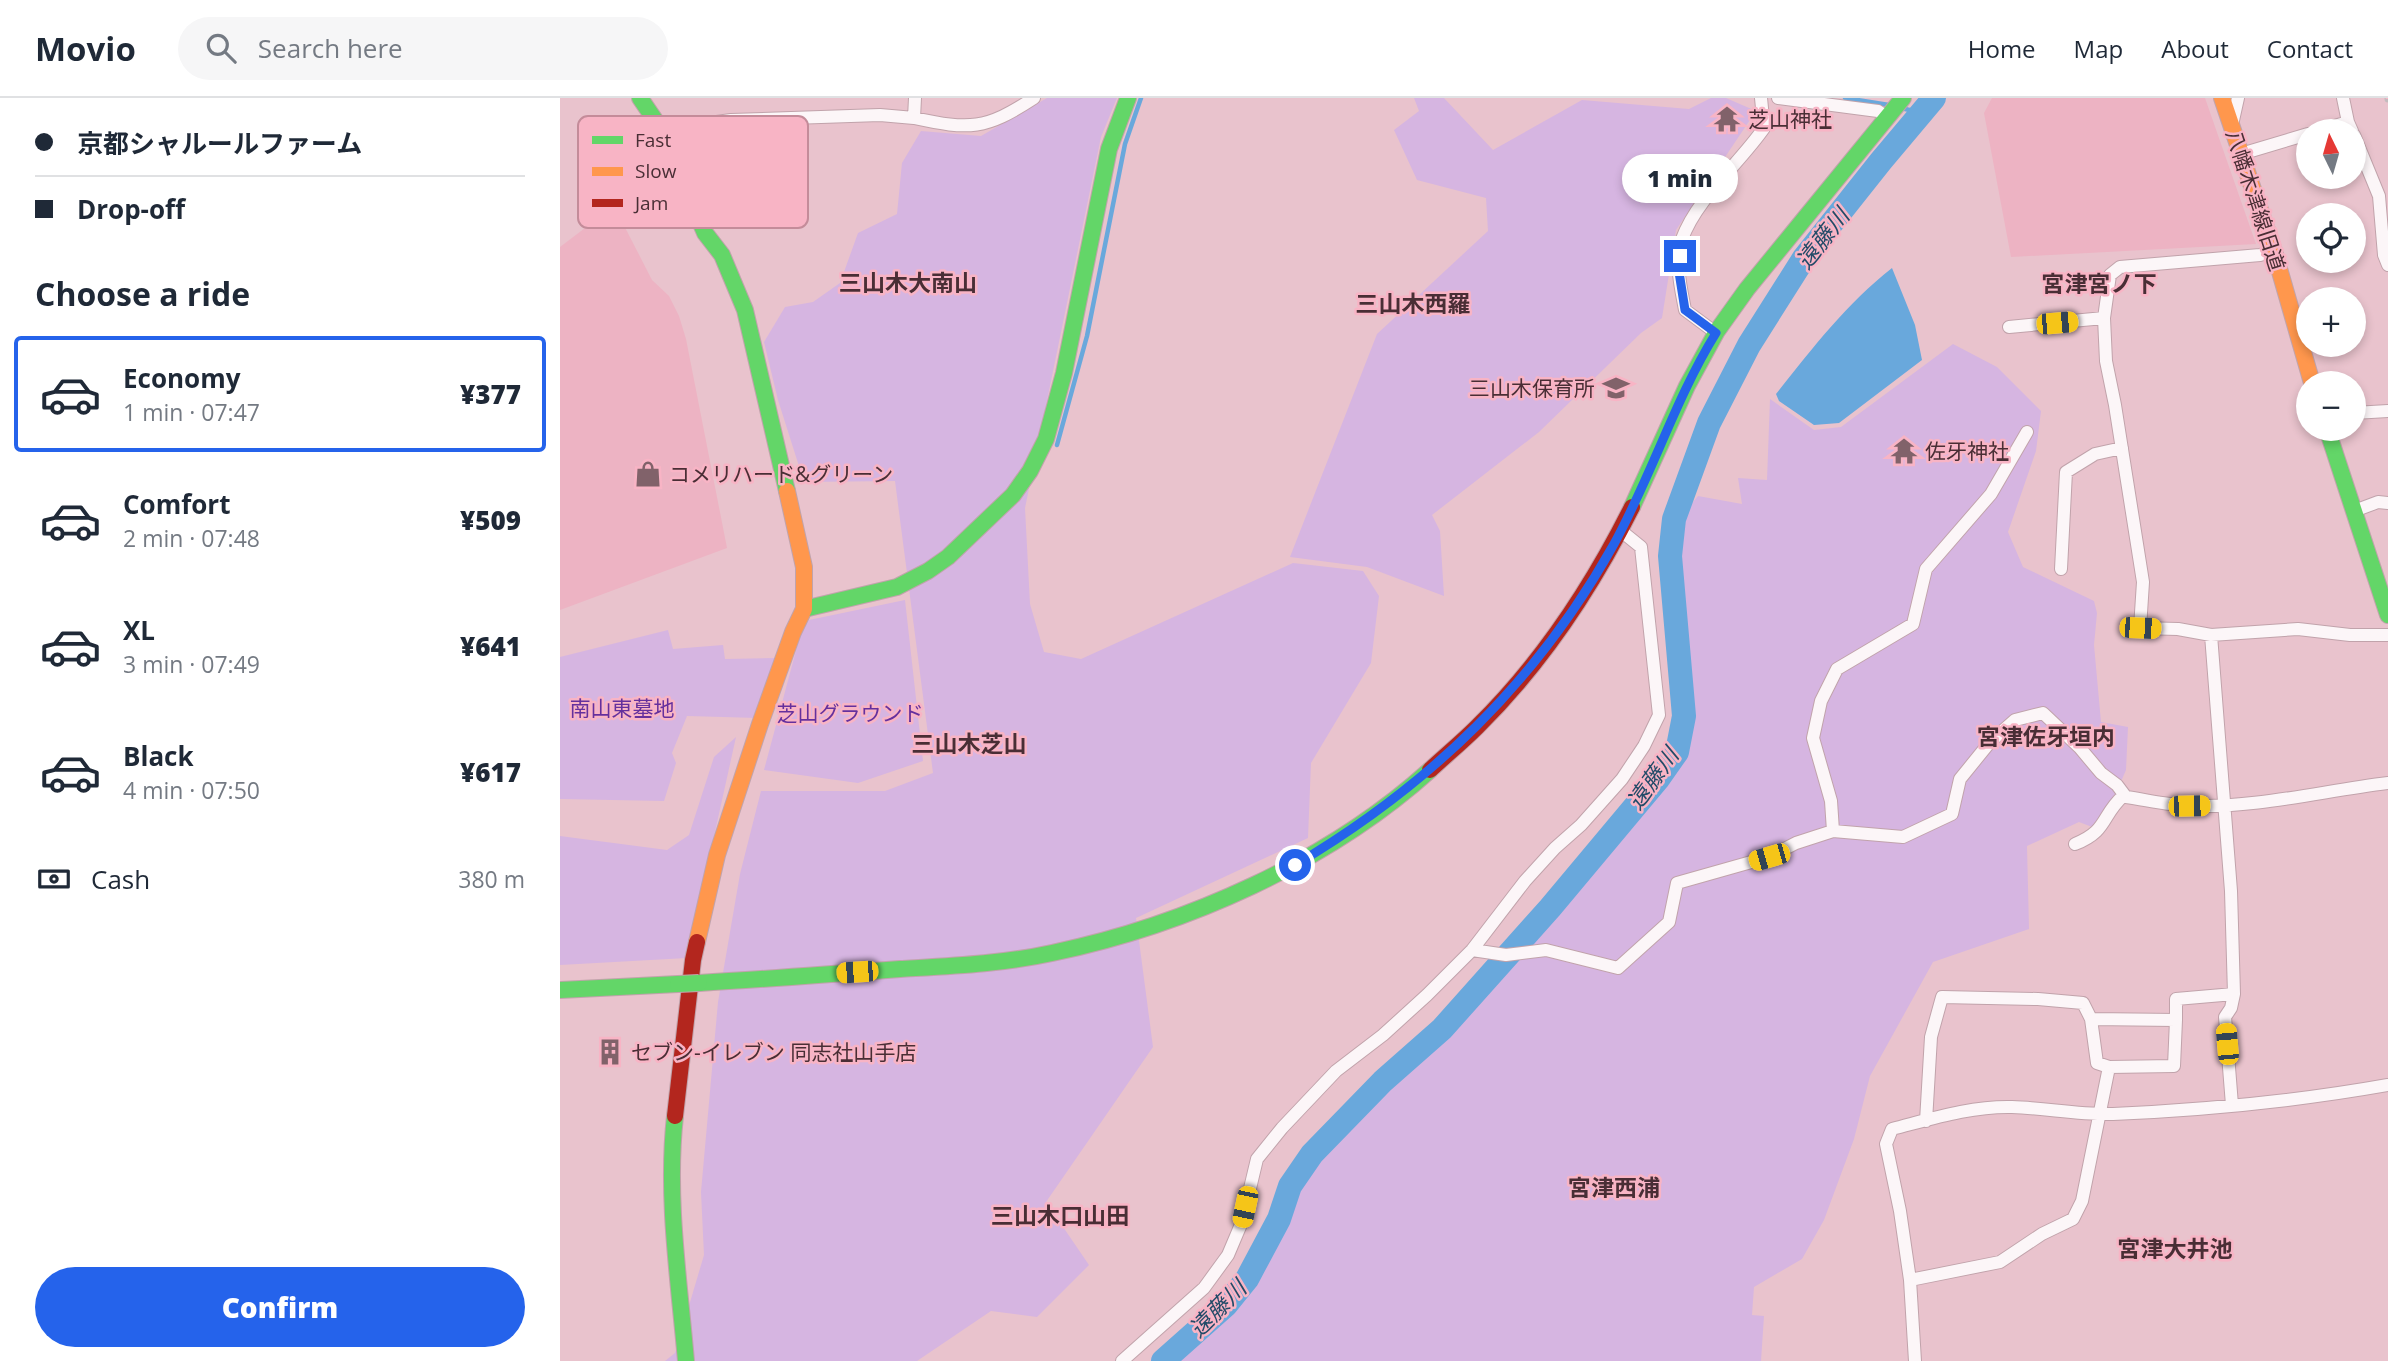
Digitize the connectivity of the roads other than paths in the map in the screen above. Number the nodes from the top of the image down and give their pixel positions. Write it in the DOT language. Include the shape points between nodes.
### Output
graph roads {
  1 [pos="640,98"];
  2 [pos="915,98"];
  3 [pos="1034,98"];
  4 [pos="1128,98"];
  5 [pos="1761,98"];
  6 [pos="1778,98"];
  7 [pos="1903,98"];
  8 [pos="2222,98"];
  9 [pos="2238,98"];
  10 [pos="2343,98"];
  11 [pos="651,116"];
  12 [pos="808,117"];
  13 [pos="1887,117"];
  14 [pos="914,118"];
  15 [pos="2348,119"];
  16 [pos="2232,127"];
  17 [pos="2296,138"];
  18 [pos="2241,154"];
  19 [pos="2366,166"];
  20 [pos="703,228"];
  21 [pos="2274,251"];
  22 [pos="2388,265"];
  23 [pos="2104,318"];
  24 [pos="2009,327"];
  25 [pos="1716,333"];
  26 [pos="2309,371"];
  27 [pos="2388,411"];
  28 [pos="2366,412"];
  29 [pos="2027,432"];
  30 [pos="2331,441"];
  31 [pos="2122,449"];
  32 [pos="2388,503"];
  33 [pos="2354,511"];
  34 [pos="1620,530"];
  35 [pos="2061,569"];
  36 [pos="804,609"];
  37 [pos="2388,615"];
  38 [pos="2211,635"];
  39 [pos="2388,635"];
  40 [pos="2388,782"];
  41 [pos="2123,796"];
  42 [pos="2223,806"];
  43 [pos="1833,831"];
  44 [pos="2075,845"];
  45 [pos="1472,950"];
  46 [pos="560,990"];
  47 [pos="2234,994"];
  48 [pos="2091,1019"];
  49 [pos="2176,1020"];
  50 [pos="2109,1067"];
  51 [pos="2388,1085"];
  52 [pos="2232,1105"];
  53 [pos="2101,1114"];
  54 [pos="1926,1121"];
  55 [pos="1910,1280"];
  56 [pos="686,1361"];
  57 [pos="1122,1361"];
  58 [pos="1915,1361"];
  1 -- 11 [label="street"];
  2 -- 14 [label="street"];
  3 -- 14 [label="street" via="979,126"];
  4 -- 36 [label="street" via="1109,149 1064,373 1046,439 1030,471 1013,495 928,572 897,587"];
  5 -- 25 [label="street" via="1764,128 1697,211 1681,240 1679,272 1685,310"];
  6 -- 13 [label="street" via="1878,111"];
  7 -- 13 [label="street"];
  8 -- 16 [label="street, 八幡木津線旧道"];
  9 -- 16 [label="street"];
  10 -- 15 [label="street"];
  12 -- 14 [label="street"];
  13 -- 25 [label="street"];
  16 -- 18 [label="street, 八幡木津線旧道"];
  17 -- 18 [label="street"];
  18 -- 21 [label="street, 八幡木津線旧道"];
  19 -- 22 [label="street" via="2378,195"];
  20 -- 36 [label="street" via="722,255 745,310 802,558"];
  21 -- 23 [label="street" via="2120,267 2110,275"];
  21 -- 26 [label="street, 八幡木津線旧道"];
  23 -- 24 [label="street"];
  23 -- 31 [label="street" via="2106,361"];
  25 -- 34 [label="street"];
  27 -- 28 [label="street"];
  29 -- 43 [label="street" via="1991,494 1926,569 1913,624 1837,669 1821,701 1812,738 1831,801"];
  30 -- 33 [label="street"];
  31 -- 35 [label="street" via="2095,454 2066,472"];
  31 -- 38 [label="street" via="2143,582 2140,628"];
  32 -- 33 [label="street"];
  33 -- 37 [label="street"];
  34 -- 45 [label="street" via="1641,547 1659,715 1622,779 1525,881"];
  34 -- 46 [label="street, bridge" via="1547,646 1471,733 1423,777 1349,833 1248,890 1121,937 989,963"];
  36 -- 56 [label="street" via="717,855 693,960 672,1147"];
  38 -- 39 [label="street" via="2298,629"];
  38 -- 42 [label="street"];
  40 -- 42 [label="street"];
  41 -- 42 [label="street"];
  41 -- 43 [label="street" via="2043,713 2015,720 1990,742 1959,779 1952,814 1903,837"];
  41 -- 44 [label="street" via="2100,830"];
  42 -- 47 [label="street"];
  43 -- 45 [label="street" via="1769,857 1677,883 1669,922 1618,968 1546,950 1506,955"];
  45 -- 57 [label="street" via="1383,1035 1336,1071 1282,1128 1257,1159 1242,1222 1228,1255 1204,1288"];
  47 -- 49 [label="street" via="2176,999"];
  47 -- 52 [label="street" via="2225,1017"];
  48 -- 49 [label="street"];
  48 -- 50 [label="street" via="2097,1063"];
  48 -- 54 [label="street" via="2083,1003 1942,997 1931,1037"];
  49 -- 50 [label="street" via="2174,1066"];
  50 -- 53 [label="street"];
  51 -- 52 [label="street"];
  52 -- 53 [label="street"];
  53 -- 54 [label="street" via="2010,1107"];
  53 -- 55 [label="street" via="2082,1201 2073,1219 2000,1262"];
  54 -- 55 [label="street" via="1892,1129 1886,1144"];
  55 -- 58 [label="street"];
}
